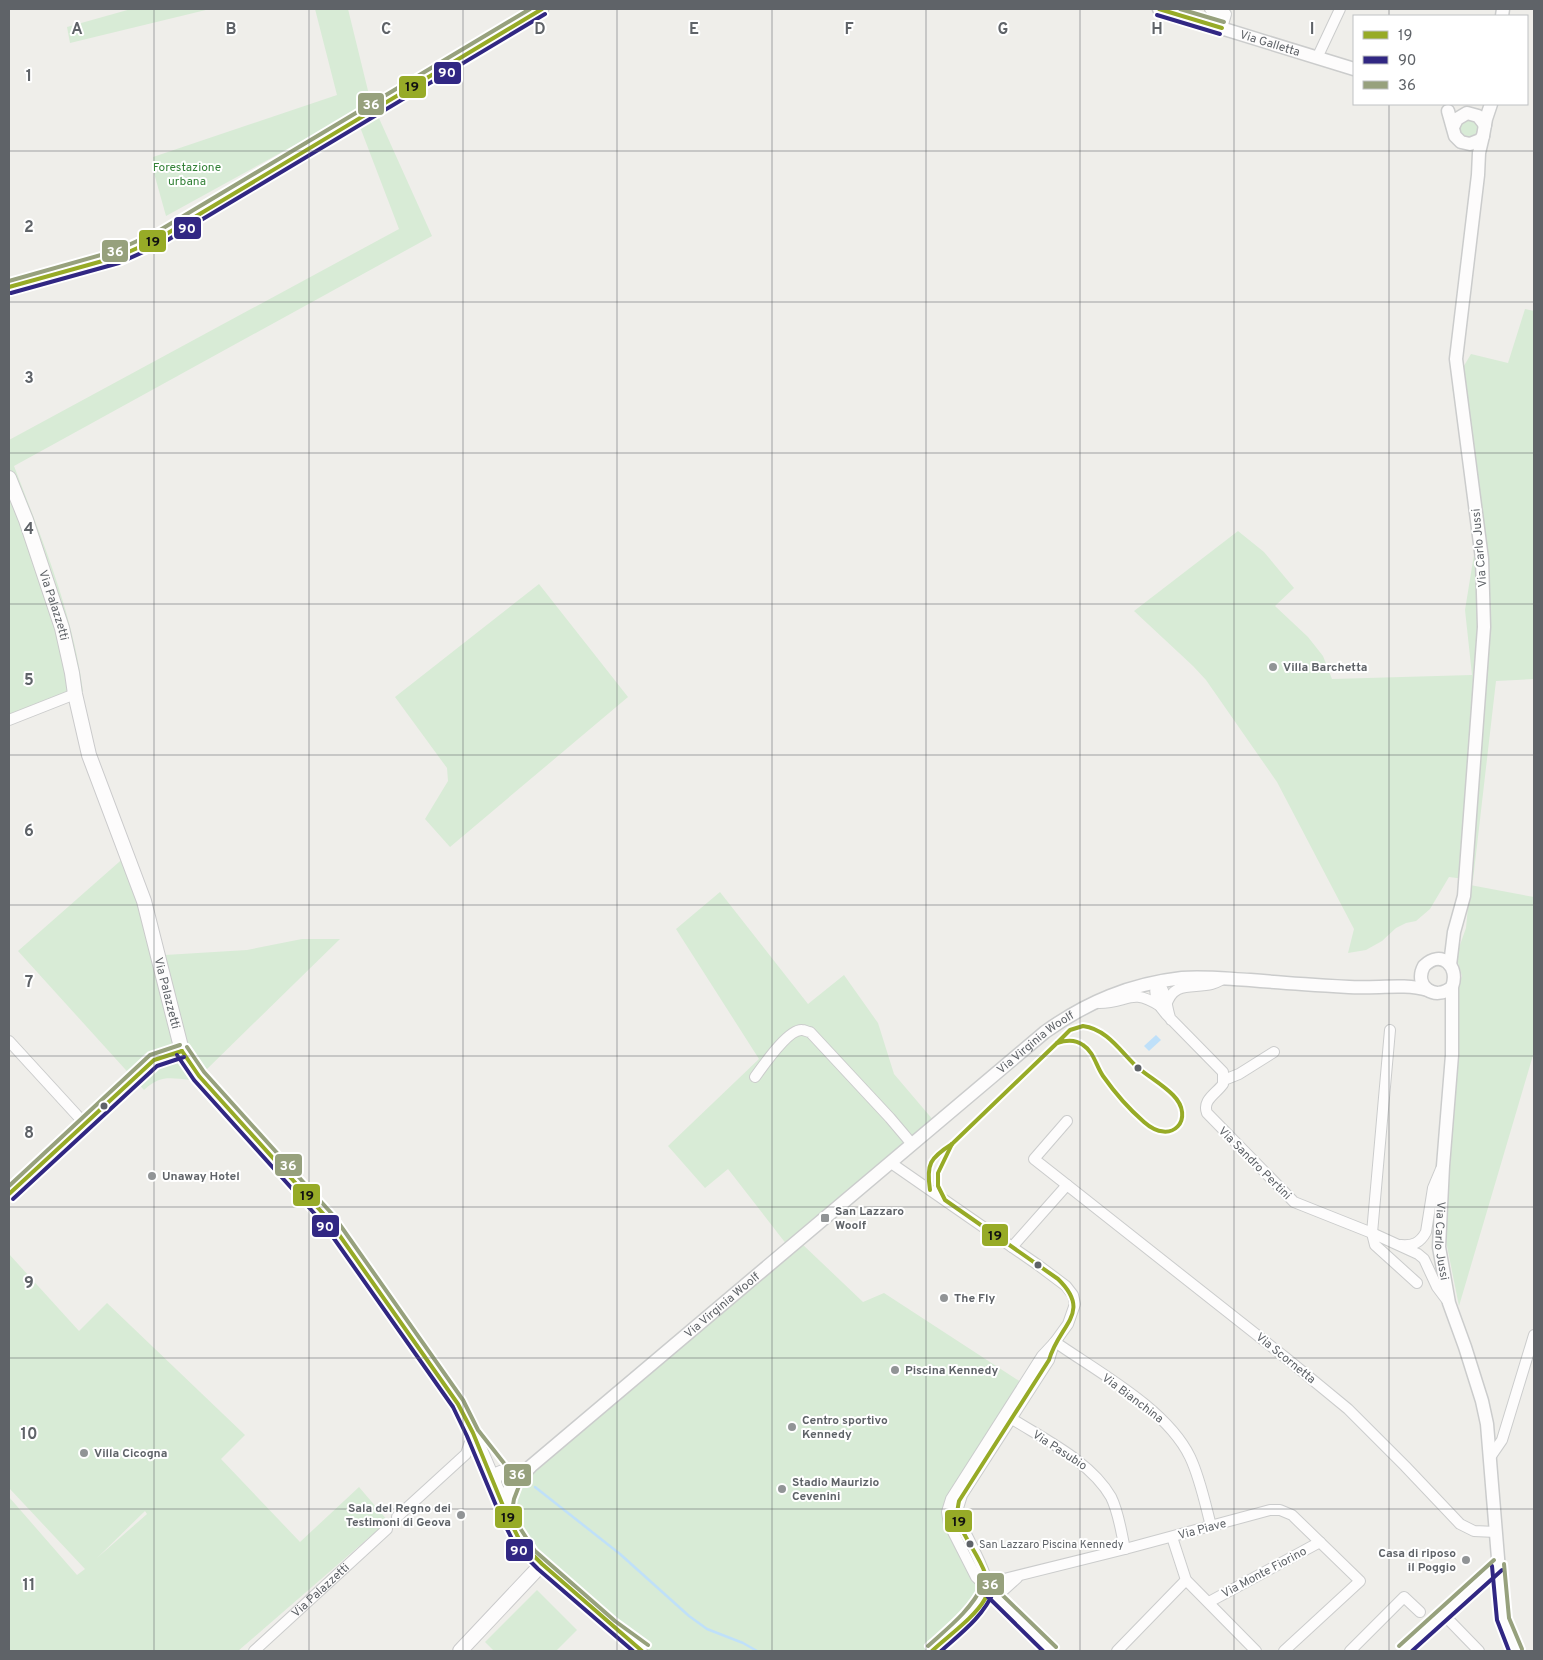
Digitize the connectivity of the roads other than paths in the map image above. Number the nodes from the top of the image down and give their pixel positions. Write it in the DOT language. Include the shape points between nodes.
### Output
graph roads {
  1 [pos="542,9"];
  2 [pos="1159,9"];
  3 [pos="1210,9"];
  4 [pos="1340,9"];
  5 [pos="1193,14"];
  6 [pos="1222,28"];
  7 [pos="1317,58"];
  8 [pos="1353,69"];
  9 [pos="1490,105"];
  10 [pos="1491,105"];
  11 [pos="1444,107"];
  12 [pos="1470,113"];
  13 [pos="1454,127"];
  14 [pos="1484,130"];
  15 [pos="1465,144"];
  16 [pos="1478,164"];
  17 [pos="9,287"];
  18 [pos="9,478"];
  19 [pos="75,694"];
  20 [pos="9,720"];
  21 [pos="1454,932"];
  22 [pos="1430,963"];
  23 [pos="1450,965"];
  24 [pos="1224,978"];
  25 [pos="1157,983"];
  26 [pos="1452,987"];
  27 [pos="1376,988"];
  28 [pos="1430,991"];
  29 [pos="1093,1003"];
  30 [pos="1163,1007"];
  31 [pos="1452,1021"];
  32 [pos="1390,1030"];
  33 [pos="9,1041"];
  34 [pos="182,1050"];
  35 [pos="1274,1052"];
  36 [pos="755,1077"];
  37 [pos="1224,1080"];
  38 [pos="1067,1121"];
  39 [pos="85,1124"];
  40 [pos="912,1144"];
  41 [pos="891,1162"];
  42 [pos="1442,1166"];
  43 [pos="1067,1185"];
  44 [pos="9,1194"];
  45 [pos="1372,1233"];
  46 [pos="1399,1245"];
  47 [pos="1012,1247"];
  48 [pos="1417,1283"];
  49 [pos="1449,1303"];
  50 [pos="1534,1336"];
  51 [pos="1055,1342"];
  52 [pos="1008,1417"];
  53 [pos="473,1433"];
  54 [pos="466,1454"];
  55 [pos="482,1454"];
  56 [pos="1490,1456"];
  57 [pos="504,1482"];
  58 [pos="951,1499"];
  59 [pos="397,1517"];
  60 [pos="958,1518"];
  61 [pos="1211,1526"];
  62 [pos="387,1529"];
  63 [pos="1496,1532"];
  64 [pos="1172,1536"];
  65 [pos="1320,1542"];
  66 [pos="1126,1549"];
  67 [pos="542,1564"];
  68 [pos="1498,1565"];
  69 [pos="1020,1576"];
  70 [pos="1186,1580"];
  71 [pos="988,1589"];
  72 [pos="996,1597"];
  73 [pos="1208,1602"];
  74 [pos="1420,1612"];
  75 [pos="1444,1614"];
  76 [pos="642,1650"];
  77 [pos="254,1651"];
  78 [pos="460,1651"];
  79 [pos="932,1651"];
  80 [pos="1052,1651"];
  81 [pos="1117,1651"];
  82 [pos="1256,1651"];
  83 [pos="1284,1651"];
  84 [pos="1350,1651"];
  85 [pos="1404,1651"];
  86 [pos="1479,1651"];
  87 [pos="1516,1651"];
  1 -- 17 [label="street" via="158,239 117,257"];
  2 -- 5 [label="street, Via Galletta"];
  3 -- 6 [label="street" via="1226,14"];
  4 -- 7 [label="street, Via Galletta"];
  5 -- 6 [label="street, Via Galletta"];
  6 -- 7 [label="street, Via Galletta"];
  7 -- 8 [label="street, Via Galletta"];
  9 -- 12 [label="street, Via Carlo Jussi"];
  10 -- 14 [label="street, Via Carlo Jussi"];
  11 -- 12 [label="street"];
  11 -- 13 [label="street"];
  12 -- 13 [label="street, Via Carlo Jussi" via="1457,118"];
  12 -- 14 [label="street" via="1478,116"];
  13 -- 15 [label="street" via="1455,136"];
  14 -- 15 [label="street" via="1476,143"];
  14 -- 16 [label="street, Via Carlo Jussi"];
  15 -- 16 [label="street"];
  16 -- 21 [label="street, Via Carlo Jussi" via="1456,359 1482,559 1484,627 1464,896"];
  18 -- 19 [label="main road, Via Palazzetti" via="30,529 62,628"];
  19 -- 20 [label="street"];
  19 -- 34 [label="main road, Via Palazzetti" via="90,755 144,901"];
  21 -- 22 [label="street, Via Carlo Jussi"];
  21 -- 23 [label="street, Via Carlo Jussi"];
  22 -- 23 [label="street" via="1443,960"];
  22 -- 27 [label="street, Via Virginia Woolf" via="1406,980"];
  22 -- 28 [label="street" via="1421,978"];
  23 -- 26 [label="street" via="1455,979"];
  24 -- 25 [label="street, Via Virginia Woolf" via="1182,978"];
  24 -- 27 [label="street, Via Virginia Woolf"];
  24 -- 30 [label="street, Via Virginia Woolf" via="1211,984 1179,988"];
  25 -- 29 [label="street, Via Virginia Woolf"];
  25 -- 30 [label="street" via="1155,990"];
  26 -- 28 [label="street" via="1442,993"];
  26 -- 31 [label="street, Via Carlo Jussi"];
  27 -- 28 [label="street, Via Virginia Woolf" via="1410,987"];
  28 -- 31 [label="street"];
  29 -- 30 [label="street, Via Virginia Woolf" via="1140,996"];
  29 -- 40 [label="street, Via Virginia Woolf" via="1045,1032"];
  30 -- 37 [label="street" via="1171,1020 1223,1072"];
  31 -- 42 [label="street, Via Carlo Jussi"];
  32 -- 45 [label="street"];
  33 -- 39 [label="street"];
  34 -- 39 [label="street" via="154,1060"];
  34 -- 53 [label="main road, Via Palazzetti" via="199,1076 328,1219 458,1404"];
  35 -- 37 [label="street, Via Sandro Pertini"];
  36 -- 40 [label="street" via="792,1033 810,1032"];
  37 -- 45 [label="street, Via Sandro Pertini" via="1222,1087 1205,1105 1207,1113 1217,1124 1294,1202"];
  38 -- 43 [label="street, Via Scornetta" via="1034,1158"];
  39 -- 44 [label="street"];
  40 -- 41 [label="street, Via Virginia Woolf"];
  41 -- 47 [label="street"];
  41 -- 57 [label="street, Via Virginia Woolf" via="531,1466"];
  42 -- 46 [label="street" via="1434,1188 1426,1232 1414,1244"];
  42 -- 49 [label="street, Via Carlo Jussi" via="1439,1247"];
  43 -- 47 [label="street"];
  43 -- 63 [label="street, Via Scornetta" via="1348,1409 1460,1524 1474,1530"];
  45 -- 46 [label="street, Via Sandro Pertini"];
  45 -- 48 [label="street" via="1375,1245"];
  46 -- 49 [label="street, Via Sandro Pertini" via="1424,1259 1437,1287"];
  47 -- 51 [label="street" via="1058,1279 1073,1295 1072,1315"];
  49 -- 56 [label="street, Via Carlo Jussi" via="1482,1401"];
  50 -- 56 [label="street" via="1502,1440"];
  51 -- 52 [label="street" via="1042,1356"];
  51 -- 61 [label="street, Via Bianchina" via="1127,1391 1164,1420 1176,1434 1190,1456"];
  52 -- 58 [label="street"];
  52 -- 60 [label="street" via="962,1495"];
  52 -- 66 [label="street, Via Pasubio" via="1095,1475 1116,1509"];
  53 -- 54 [label="street"];
  53 -- 55 [label="main road, Via Palazzetti"];
  53 -- 57 [label="main road, Via Palazzetti"];
  54 -- 55 [label="street"];
  54 -- 59 [label="street"];
  55 -- 57 [label="main road, Via Palazzetti"];
  56 -- 63 [label="street, Via Carlo Jussi"];
  57 -- 67 [label="main road" via="506,1513 521,1543"];
  58 -- 60 [label="street"];
  58 -- 71 [label="street" via="949,1524 976,1577"];
  60 -- 71 [label="street" via="984,1572"];
  61 -- 64 [label="street, Via Piave"];
  61 -- 65 [label="street, Via Piave" via="1280,1510 1292,1515"];
  62 -- 77 [label="street, Via Palazzetti"];
  63 -- 68 [label="street, Via Carlo Jussi"];
  64 -- 66 [label="street, Via Piave"];
  64 -- 70 [label="street"];
  65 -- 73 [label="street, Via Monte Fiorino"];
  65 -- 83 [label="street, Via Piave" via="1360,1581"];
  66 -- 69 [label="street, Via Piave"];
  67 -- 76 [label="street"];
  67 -- 78 [label="main road"];
  68 -- 75 [label="street"];
  68 -- 87 [label="street, Via Carlo Jussi" via="1504,1619"];
  69 -- 71 [label="street, Via Piave" via="996,1581"];
  69 -- 72 [label="street, Via Piave"];
  70 -- 73 [label="street"];
  70 -- 81 [label="street"];
  71 -- 72 [label="street"];
  71 -- 79 [label="street" via="976,1610"];
  72 -- 80 [label="street"];
  73 -- 82 [label="street"];
  74 -- 84 [label="street" via="1404,1597"];
  75 -- 85 [label="street"];
  75 -- 86 [label="street"];
}
